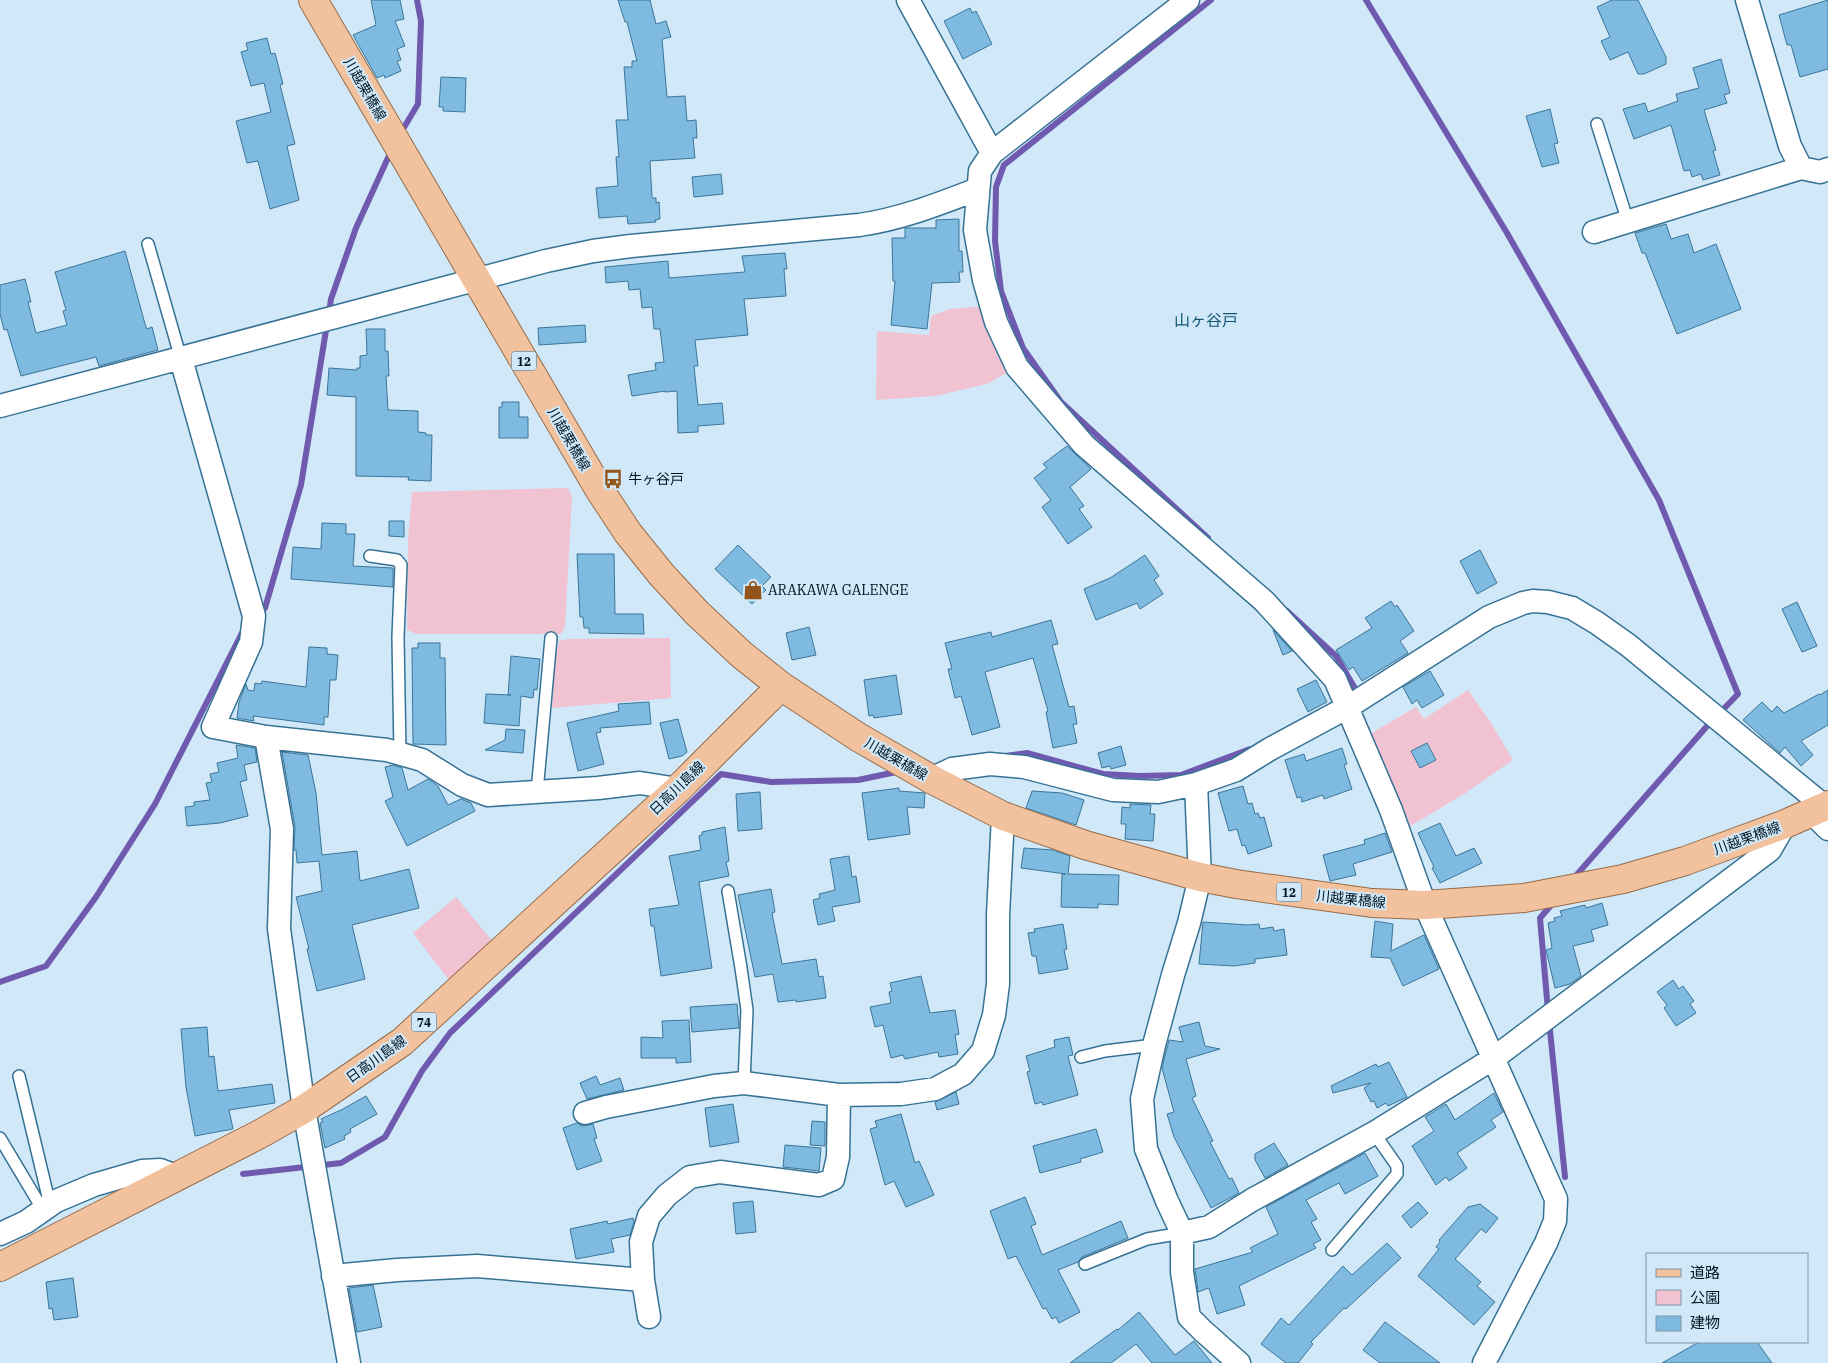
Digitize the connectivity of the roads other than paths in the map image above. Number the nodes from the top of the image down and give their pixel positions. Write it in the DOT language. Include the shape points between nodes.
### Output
graph roads {
  1 [pos="313,0"];
  2 [pos="908,0"];
  3 [pos="1188,0"];
  4 [pos="1747,0"];
  5 [pos="1597,124"];
  6 [pos="992,153"];
  7 [pos="1801,168"];
  8 [pos="1828,169"];
  9 [pos="978,189"];
  10 [pos="1628,222"];
  11 [pos="1594,232"];
  12 [pos="148,244"];
  13 [pos="476,278"];
  14 [pos="181,359"];
  15 [pos="0,406"];
  16 [pos="370,556"];
  17 [pos="551,638"];
  18 [pos="781,686"];
  19 [pos="1348,707"];
  20 [pos="266,737"];
  21 [pos="400,754"];
  22 [pos="930,779"];
  23 [pos="1196,784"];
  24 [pos="678,788"];
  25 [pos="537,792"];
  26 [pos="1823,813"];
  27 [pos="1003,816"];
  28 [pos="1785,824"];
  29 [pos="1200,877"];
  30 [pos="728,891"];
  31 [pos="1426,905"];
  32 [pos="1154,1045"];
  33 [pos="1080,1057"];
  34 [pos="1494,1058"];
  35 [pos="19,1076"];
  36 [pos="744,1083"];
  37 [pos="839,1095"];
  38 [pos="304,1109"];
  39 [pos="585,1113"];
  40 [pos="1374,1133"];
  41 [pos="0,1138"];
  42 [pos="176,1176"];
  43 [pos="46,1207"];
  44 [pos="1182,1233"];
  45 [pos="0,1234"];
  46 [pos="1332,1250"];
  47 [pos="1085,1264"];
  48 [pos="0,1267"];
  49 [pos="333,1276"];
  50 [pos="643,1280"];
  51 [pos="650,1317"];
  52 [pos="349,1363"];
  53 [pos="1239,1363"];
  54 [pos="1484,1363"];
  1 -- 13 [label="main road, 川越栗橋線 / 12"];
  2 -- 6 [label="street"];
  3 -- 6 [label="street"];
  4 -- 7 [label="street" via="1790,146"];
  5 -- 10 [label="lane"];
  6 -- 9 [label="street" via="980,171"];
  7 -- 8 [label="street" via="1820,172"];
  7 -- 10 [label="street"];
  9 -- 13 [label="street" via="887,221 593,251"];
  9 -- 19 [label="street" via="975,230 984,280 996,322 1018,367 1084,445 1264,601 1335,679"];
  10 -- 11 [label="street"];
  12 -- 14 [label="lane"];
  13 -- 14 [label="street"];
  13 -- 18 [label="main road, 川越栗橋線 / 12" via="628,533 696,613"];
  14 -- 15 [label="street"];
  14 -- 20 [label="street" via="253,627 251,642 213,727"];
  16 -- 21 [label="lane" via="397,560 401,565 398,637"];
  17 -- 25 [label="lane"];
  18 -- 22 [label="main road, 川越栗橋線 / 12"];
  18 -- 24 [label="main road, 日高川島線 / 74"];
  19 -- 23 [label="street" via="1236,770"];
  19 -- 26 [label="street" via="1489,617 1523,603 1548,602 1572,608 1628,645"];
  19 -- 31 [label="street"];
  20 -- 21 [label="street"];
  20 -- 38 [label="street" via="282,830 278,929"];
  21 -- 25 [label="street" via="422,760 488,796"];
  22 -- 23 [label="street" via="952,769 990,764 1024,767 1113,790 1158,792"];
  22 -- 27 [label="main road, 川越栗橋線 / 12"];
  23 -- 29 [label="street"];
  24 -- 25 [label="street" via="640,783"];
  24 -- 38 [label="main road, 日高川島線 / 74" via="402,1042"];
  26 -- 28 [label="main road, 川越栗橋線 / 12"];
  27 -- 29 [label="main road, 川越栗橋線 / 12" via="1085,845"];
  27 -- 37 [label="street" via="998,984 994,1015 983,1051 963,1074 935,1089 901,1094"];
  28 -- 31 [label="main road, 川越栗橋線 / 12" via="1685,861 1623,879 1524,898"];
  28 -- 34 [label="street" via="1770,850"];
  29 -- 31 [label="main road, 川越栗橋線 / 12" via="1362,902"];
  29 -- 32 [label="street"];
  30 -- 36 [label="lane" via="746,1010"];
  31 -- 34 [label="street"];
  32 -- 33 [label="lane"];
  32 -- 44 [label="street" via="1142,1099 1146,1149"];
  34 -- 40 [label="street"];
  34 -- 54 [label="street" via="1556,1198 1555,1221 1546,1244"];
  35 -- 43 [label="lane"];
  36 -- 37 [label="street"];
  36 -- 39 [label="street" via="714,1086"];
  37 -- 50 [label="street" via="838,1156 833,1179 819,1184 720,1172 690,1177 667,1195 649,1216 641,1242"];
  38 -- 42 [label="main road, 日高川島線 / 74"];
  38 -- 49 [label="street"];
  40 -- 44 [label="street" via="1209,1227"];
  40 -- 46 [label="lane" via="1397,1166 1397,1174"];
  41 -- 43 [label="lane"];
  42 -- 43 [label="street" via="160,1170 142,1171 94,1185"];
  42 -- 48 [label="main road, 日高川島線 / 74"];
  43 -- 45 [label="street" via="26,1222"];
  44 -- 47 [label="lane" via="1147,1239"];
  44 -- 53 [label="street" via="1182,1272 1189,1317"];
  49 -- 50 [label="street" via="477,1266"];
  49 -- 52 [label="street"];
  50 -- 51 [label="street"];
}
